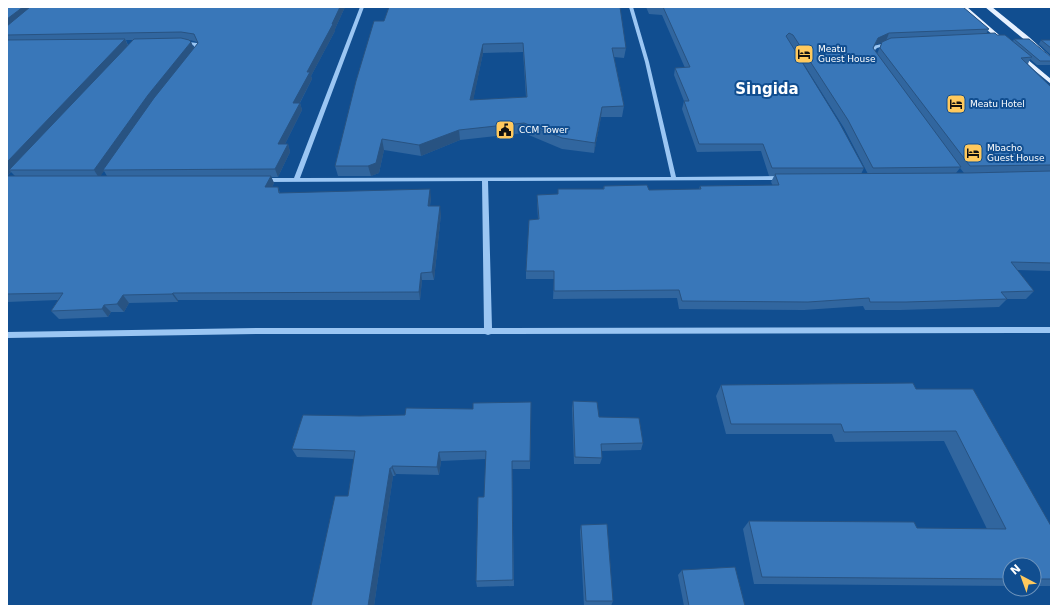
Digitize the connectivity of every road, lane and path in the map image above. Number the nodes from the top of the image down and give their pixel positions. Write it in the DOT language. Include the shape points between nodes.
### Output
graph roads {
  1 [pos="362,7"];
  2 [pos="631,7"];
  3 [pos="964,7"];
  4 [pos="988,7"];
  5 [pos="991,38"];
  6 [pos="999,38"];
  7 [pos="177,42"];
  8 [pos="896,42"];
  9 [pos="1011,48"];
  10 [pos="1016,53"];
  11 [pos="190,59"];
  12 [pos="1051,60"];
  13 [pos="877,62"];
  14 [pos="1049,79"];
  15 [pos="789,178"];
  16 [pos="674,179"];
  17 [pos="258,180"];
  18 [pos="296,180"];
  19 [pos="485,180"];
  20 [pos="1051,330"];
  21 [pos="488,332"];
  22 [pos="7,335"];
  1 -- 18 [label="street"];
  2 -- 16 [label="street" via="647,62"];
  3 -- 6 [label="main road"];
  4 -- 12 [label="main road"];
  5 -- 6 [label="street"];
  6 -- 9 [label="main road"];
  7 -- 11 [label="street" via="195,44 198,49"];
  8 -- 13 [label="street" via="875,47 873,56"];
  10 -- 14 [label="main road"];
  15 -- 16 [label="street"];
  16 -- 19 [label="street"];
  17 -- 18 [label="street"];
  18 -- 19 [label="street"];
  19 -- 21 [label="street"];
  20 -- 21 [label="street"];
  21 -- 22 [label="street" via="261,331"];
}
